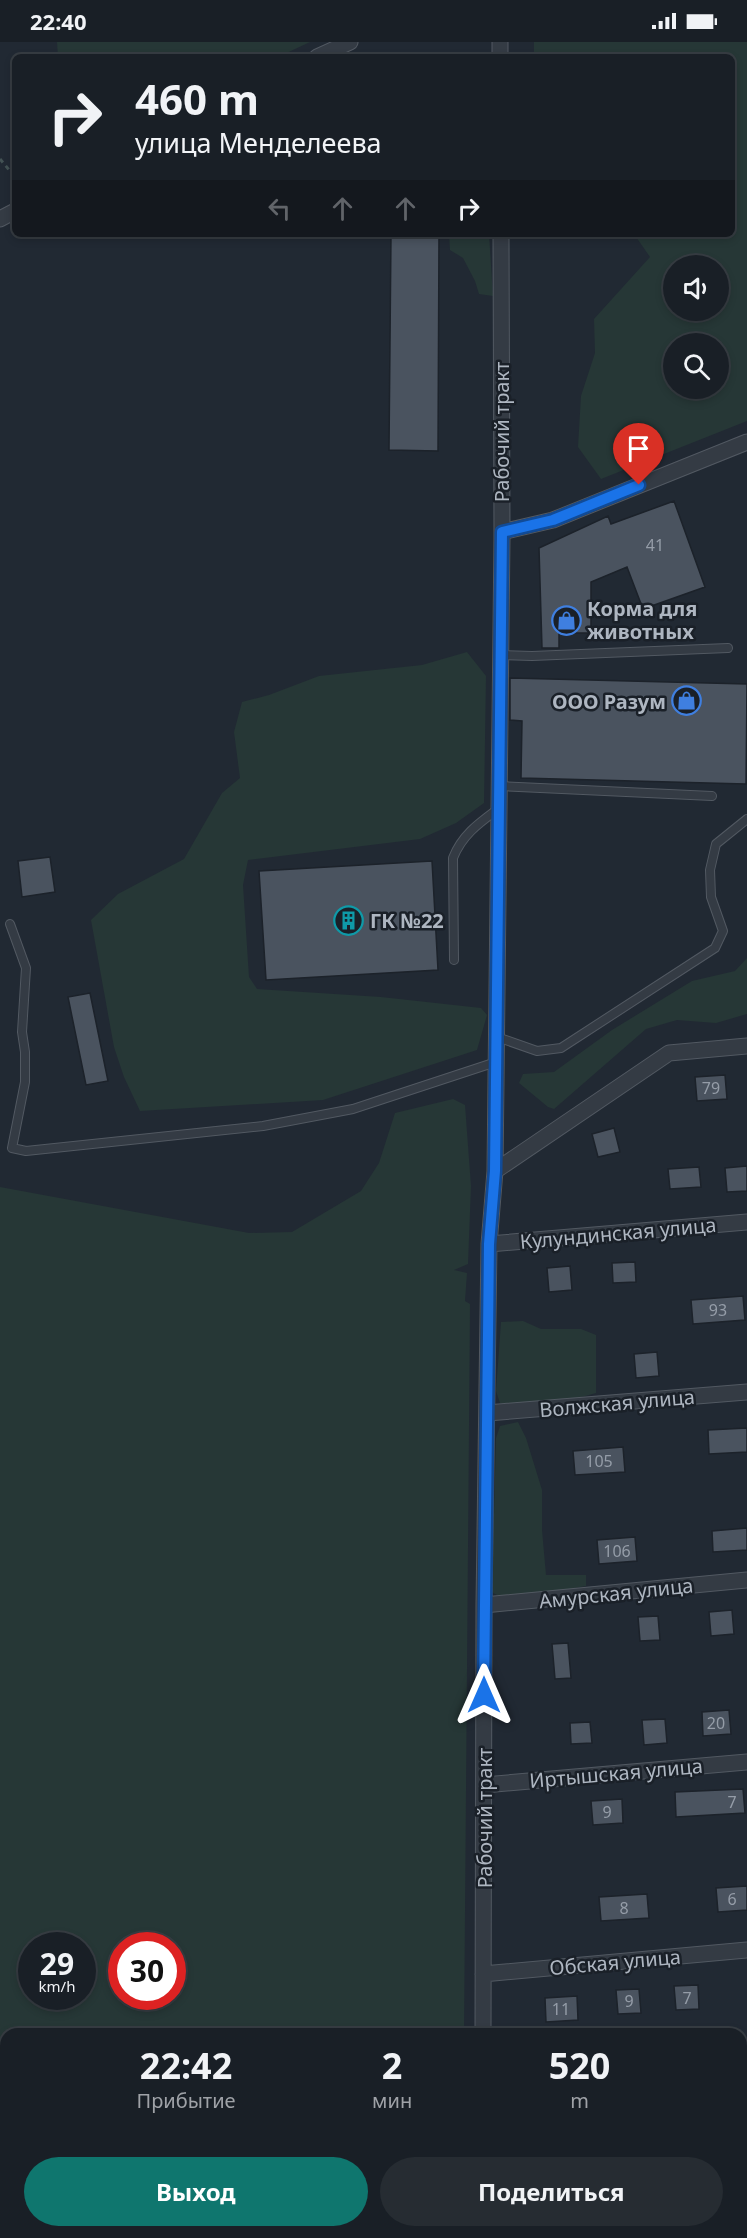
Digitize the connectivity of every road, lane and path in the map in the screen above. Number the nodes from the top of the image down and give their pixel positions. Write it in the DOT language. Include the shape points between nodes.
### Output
graph roads {
  1 [pos="350,42"];
  2 [pos="324,54"];
  3 [pos="0,159"];
  4 [pos="12,173"];
  5 [pos="501,237"];
  6 [pos="747,442"];
  7 [pos="502,532"];
  8 [pos="728,648"];
  9 [pos="501,655"];
  10 [pos="499,786"];
  11 [pos="712,796"];
  12 [pos="499,808"];
  13 [pos="747,819"];
  14 [pos="10,924"];
  15 [pos="454,960"];
  16 [pos="497,1037"];
  17 [pos="747,1046"];
  18 [pos="496,1062"];
  19 [pos="495,1171"];
  20 [pos="747,1222"];
  21 [pos="489,1244"];
  22 [pos="747,1392"];
  23 [pos="487,1413"];
  24 [pos="747,1580"];
  25 [pos="484,1605"];
  26 [pos="747,1762"];
  27 [pos="484,1785"];
  28 [pos="747,1950"];
  29 [pos="483,1974"];
  30 [pos="483,2028"];
  1 -- 2 [label="street"];
  3 -- 4 [label="path"];
  5 -- 7 [label="street, Рабочий тракт"];
  6 -- 7 [label="street" via="553,520"];
  7 -- 9 [label="street, Рабочий тракт"];
  8 -- 9 [label="lane"];
  9 -- 10 [label="street, Рабочий тракт"];
  10 -- 11 [label="lane"];
  10 -- 12 [label="street, Рабочий тракт"];
  12 -- 15 [label="lane" via="458,844 453,858"];
  12 -- 16 [label="street, Рабочий тракт"];
  13 -- 16 [label="lane" via="716,844 710,870 711,897 723,931 715,948 561,1048 537,1051"];
  14 -- 18 [label="lane" via="26,968 22,1032 25,1082 12,1148 27,1151 263,1126 353,1109"];
  16 -- 18 [label="street, Рабочий тракт"];
  17 -- 19 [label="street" via="669,1053"];
  18 -- 19 [label="street, Рабочий тракт"];
  19 -- 21 [label="street, Рабочий тракт"];
  20 -- 21 [label="street, Кулундинская улица"];
  21 -- 23 [label="street, Рабочий тракт"];
  22 -- 23 [label="street, Волжская улица"];
  23 -- 25 [label="street, Рабочий тракт"];
  24 -- 25 [label="street, Амурская улица"];
  25 -- 27 [label="street, Рабочий тракт"];
  26 -- 27 [label="street, Иртышская улица"];
  27 -- 29 [label="street, Рабочий тракт"];
  28 -- 29 [label="street, Обская улица"];
  29 -- 30 [label="street, Рабочий тракт"];
}
